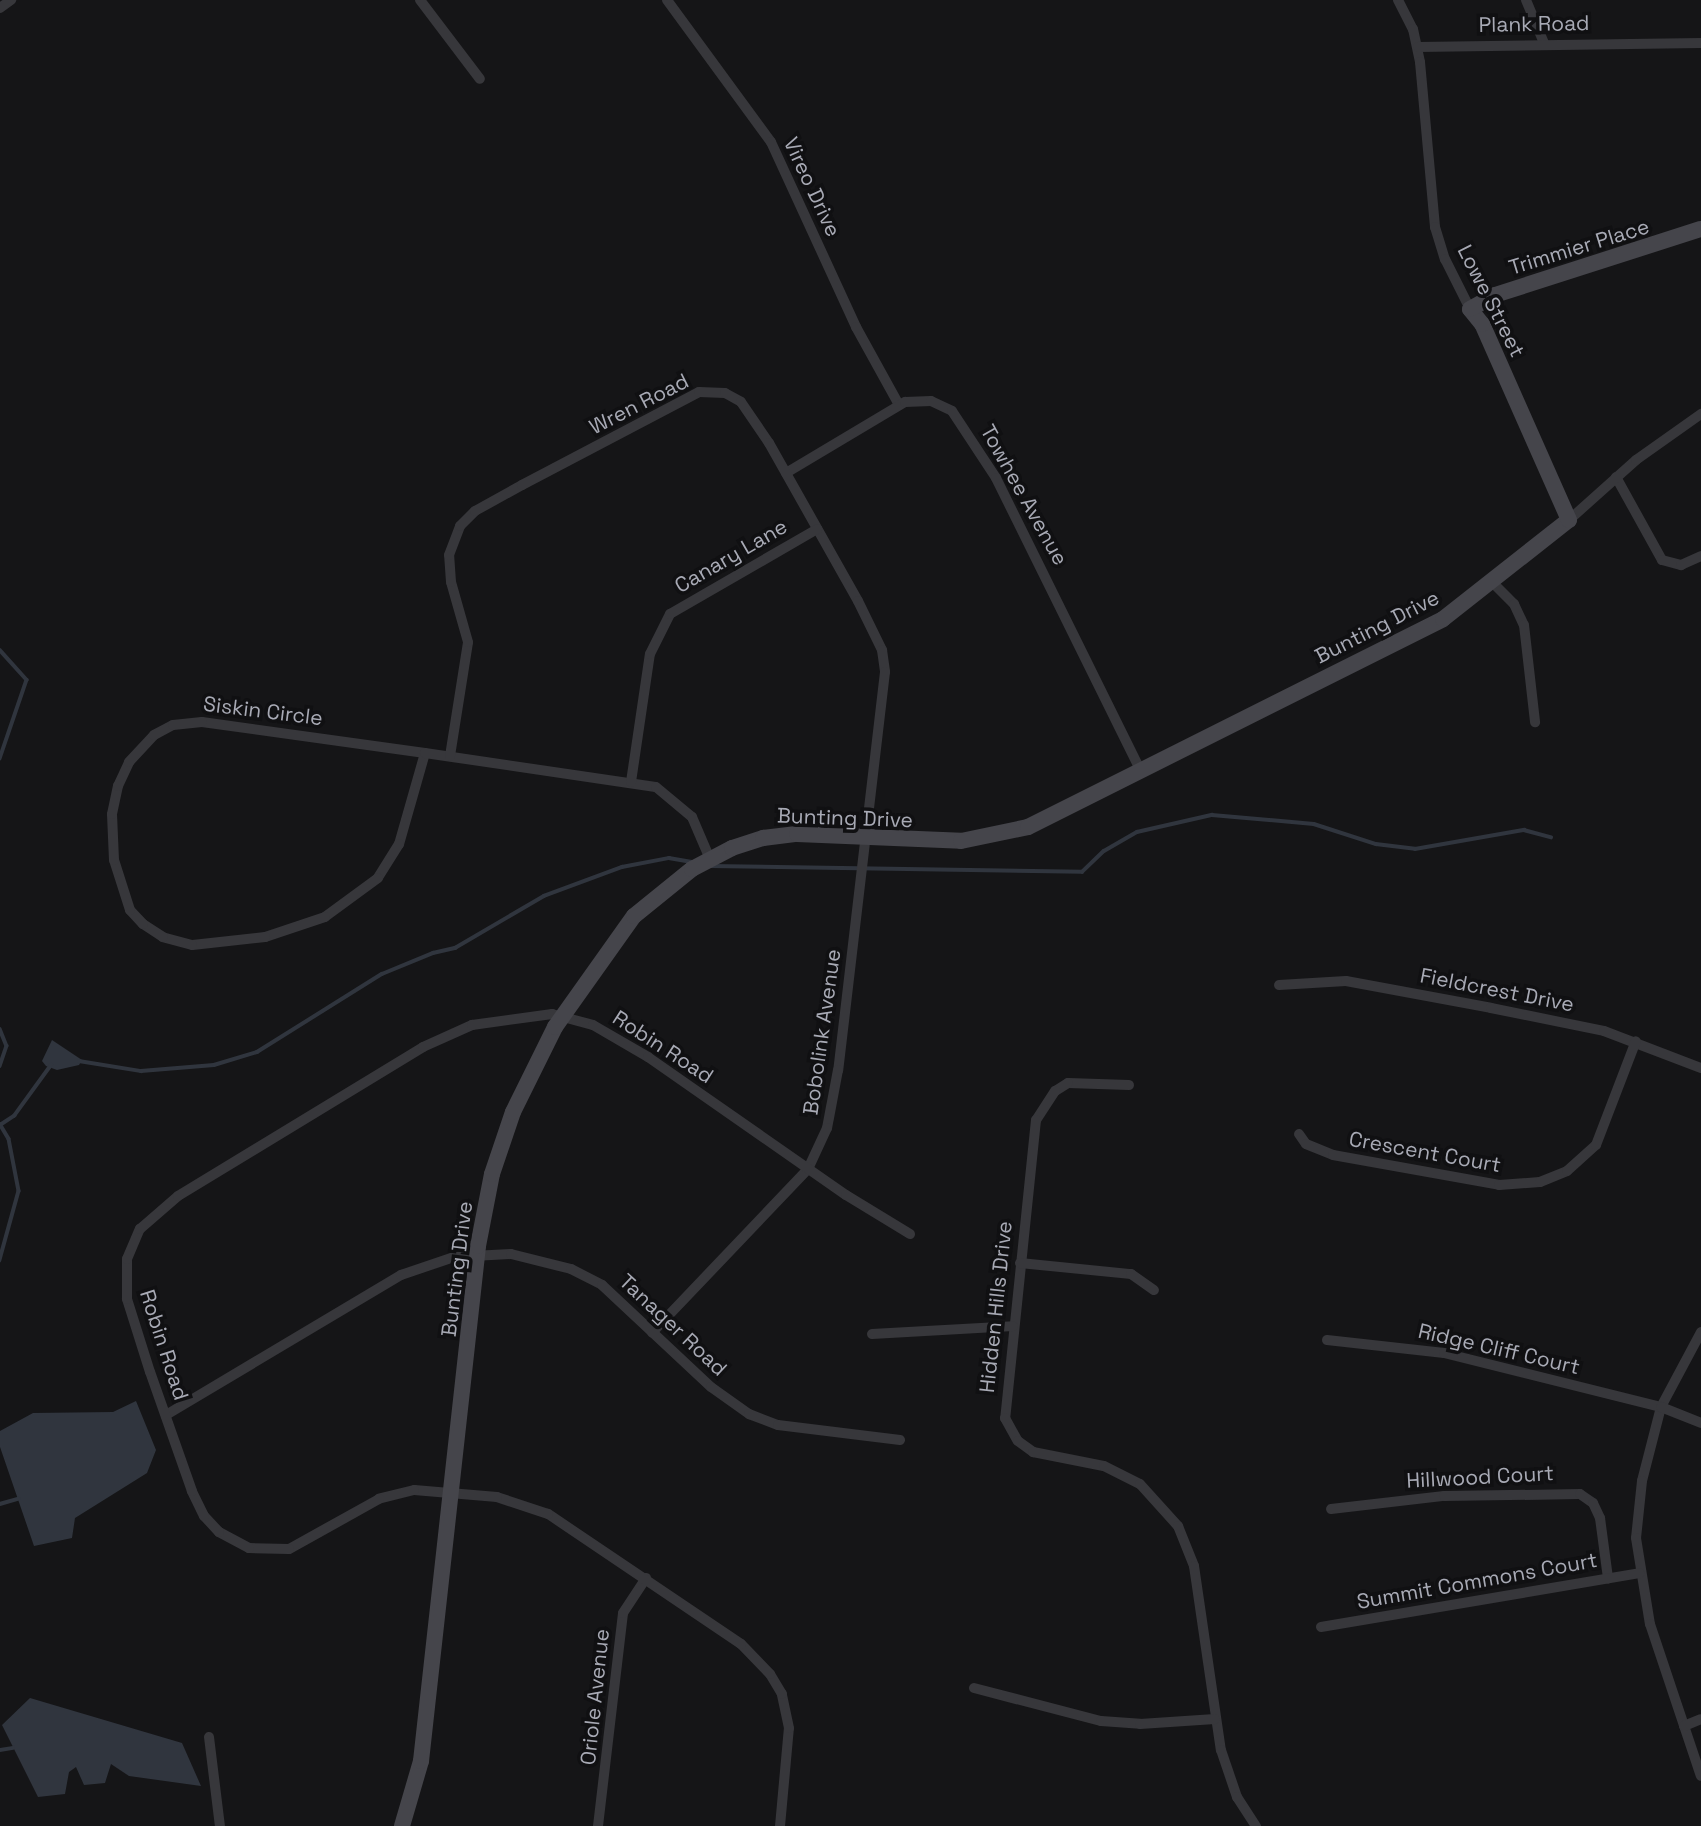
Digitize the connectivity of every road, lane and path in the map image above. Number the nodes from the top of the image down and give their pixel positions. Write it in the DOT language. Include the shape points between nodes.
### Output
graph roads {
  1 [pos="11,0"];
  2 [pos="419,0"];
  3 [pos="667,0"];
  4 [pos="1398,0"];
  5 [pos="1526,0"];
  6 [pos="0,8"];
  7 [pos="1544,43"];
  8 [pos="1701,43"];
  9 [pos="1418,47"];
  10 [pos="480,79"];
  11 [pos="1701,229"];
  12 [pos="1470,309"];
  13 [pos="899,405"];
  14 [pos="1701,414"];
  15 [pos="786,473"];
  16 [pos="1616,477"];
  17 [pos="1569,520"];
  18 [pos="817,529"];
  19 [pos="1701,556"];
  20 [pos="1493,583"];
  21 [pos="1535,722"];
  22 [pos="425,753"];
  23 [pos="450,756"];
  24 [pos="1140,771"];
  25 [pos="631,782"];
  26 [pos="866,838"];
  27 [pos="710,859"];
  28 [pos="1279,985"];
  29 [pos="562,1015"];
  30 [pos="1636,1041"];
  31 [pos="1701,1068"];
  32 [pos="1129,1085"];
  33 [pos="1298,1134"];
  34 [pos="808,1169"];
  35 [pos="910,1234"];
  36 [pos="477,1256"];
  37 [pos="1020,1263"];
  38 [pos="1154,1290"];
  39 [pos="1013,1326"];
  40 [pos="1701,1332"];
  41 [pos="652,1333"];
  42 [pos="872,1334"];
  43 [pos="1327,1340"];
  44 [pos="1661,1407"];
  45 [pos="166,1415"];
  46 [pos="1701,1423"];
  47 [pos="900,1440"];
  48 [pos="452,1492"];
  49 [pos="1331,1509"];
  50 [pos="1639,1573"];
  51 [pos="646,1578"];
  52 [pos="1608,1578"];
  53 [pos="1321,1627"];
  54 [pos="974,1688"];
  55 [pos="1215,1719"];
  56 [pos="1701,1719"];
  57 [pos="1684,1726"];
  58 [pos="209,1737"];
  59 [pos="1701,1776"];
  60 [pos="220,1826"];
  61 [pos="402,1826"];
  62 [pos="598,1826"];
  63 [pos="780,1826"];
  64 [pos="1256,1826"];
  1 -- 6 [label="street"];
  2 -- 10 [label="street"];
  3 -- 13 [label="street, Vireo Drive" via="775,150 856,327"];
  4 -- 9 [label="street"];
  5 -- 7 [label="street"];
  7 -- 8 [label="street, Plank Road"];
  7 -- 9 [label="street, Plank Road"];
  9 -- 12 [label="street, Lowe Street" via="1435,227"];
  11 -- 12 [label="street, Trimmier Place" via="1495,295"];
  12 -- 17 [label="street, Lowe Street" via="1482,324"];
  13 -- 15 [label="street, Towhee Avenue"];
  13 -- 24 [label="street, Towhee Avenue" via="914,400 940,404 972,437 1053,588"];
  14 -- 16 [label="street, Bunting Drive"];
  15 -- 18 [label="street, Wren Road"];
  15 -- 23 [label="street, Wren Road" via="741,402 706,391 475,511 460,526 449,555 451,582 468,642"];
  16 -- 17 [label="street, Bunting Drive"];
  16 -- 19 [label="street" via="1662,560 1681,565"];
  17 -- 20 [label="street, Bunting Drive"];
  18 -- 25 [label="street, Canary Lane" via="670,614 650,654"];
  18 -- 26 [label="street, Wren Road" via="885,661"];
  20 -- 21 [label="street" via="1514,604 1524,625"];
  20 -- 24 [label="street, Bunting Drive" via="1420,632"];
  22 -- 22 [label="street, Siskin Circle" via="202,722 163,729 129,762 114,799 112,845 130,910 163,937 205,945 293,930 326,917 369,888 394,856"];
  22 -- 23 [label="street, Siskin Circle"];
  23 -- 25 [label="street, Siskin Circle"];
  24 -- 26 [label="street, Bunting Drive" via="1074,807 1004,835 961,841"];
  25 -- 27 [label="street, Siskin Circle" via="656,787 676,799 698,828"];
  26 -- 27 [label="street, Bunting Drive" via="780,835 747,842"];
  26 -- 34 [label="street, Bobolink Avenue" via="832,1110"];
  27 -- 29 [label="street, Bunting Drive" via="647,903"];
  28 -- 30 [label="street, Fieldcrest Drive" via="1327,980 1366,984"];
  29 -- 34 [label="street, Robin Road" via="607,1032 648,1057"];
  29 -- 36 [label="street, Bunting Drive" via="525,1083 504,1136"];
  29 -- 45 [label="street, Robin Road" via="494,1020 439,1038 178,1196 147,1220 130,1248 125,1286"];
  30 -- 31 [label="street, Fieldcrest Drive"];
  30 -- 33 [label="street, Crescent Court" via="1596,1145 1567,1171 1540,1182 1499,1185 1333,1156 1306,1144"];
  32 -- 37 [label="street, Hidden Hills Drive" via="1076,1081 1055,1091 1043,1105 1035,1129"];
  34 -- 35 [label="street, Robin Road"];
  34 -- 41 [label="street, Bobolink Avenue"];
  36 -- 41 [label="street, Tanager Road" via="527,1256 571,1269 616,1295"];
  36 -- 45 [label="street, Tanager Road" via="436,1262 401,1275"];
  36 -- 48 [label="street, Bunting Drive"];
  37 -- 38 [label="street" via="1131,1273"];
  37 -- 39 [label="street, Hidden Hills Drive"];
  39 -- 42 [label="street"];
  39 -- 55 [label="street, Hidden Hills Drive" via="1005,1418 1018,1441 1041,1455 1087,1461 1119,1472 1152,1493 1182,1532 1194,1566"];
  40 -- 44 [label="street"];
  41 -- 47 [label="street, Tanager Road" via="723,1397 749,1414 778,1425"];
  43 -- 44 [label="street, Ridge Cliff Court" via="1444,1353"];
  44 -- 46 [label="street, Ridge Cliff Court"];
  44 -- 50 [label="street" via="1638,1509"];
  45 -- 48 [label="street, Robin Road" via="204,1516 228,1539 249,1548 278,1551 299,1546 379,1499 401,1492"];
  48 -- 51 [label="street, Robin Road" via="497,1497 548,1514"];
  48 -- 61 [label="street, Bunting Drive" via="421,1761"];
  49 -- 52 [label="street, Hillwood Court" via="1444,1496 1580,1494 1593,1503 1600,1518"];
  50 -- 52 [label="street, Summit Commons Court"];
  50 -- 57 [label="street"];
  51 -- 62 [label="street, Oriole Avenue" via="623,1613"];
  51 -- 63 [label="street, Robin Road" via="741,1644 776,1683 789,1728"];
  52 -- 53 [label="street, Summit Commons Court"];
  54 -- 55 [label="street" via="1054,1711 1119,1723"];
  55 -- 64 [label="street, Hidden Hills Drive" via="1231,1783"];
  56 -- 57 [label="street"];
  57 -- 59 [label="street"];
  58 -- 60 [label="street"];
}
